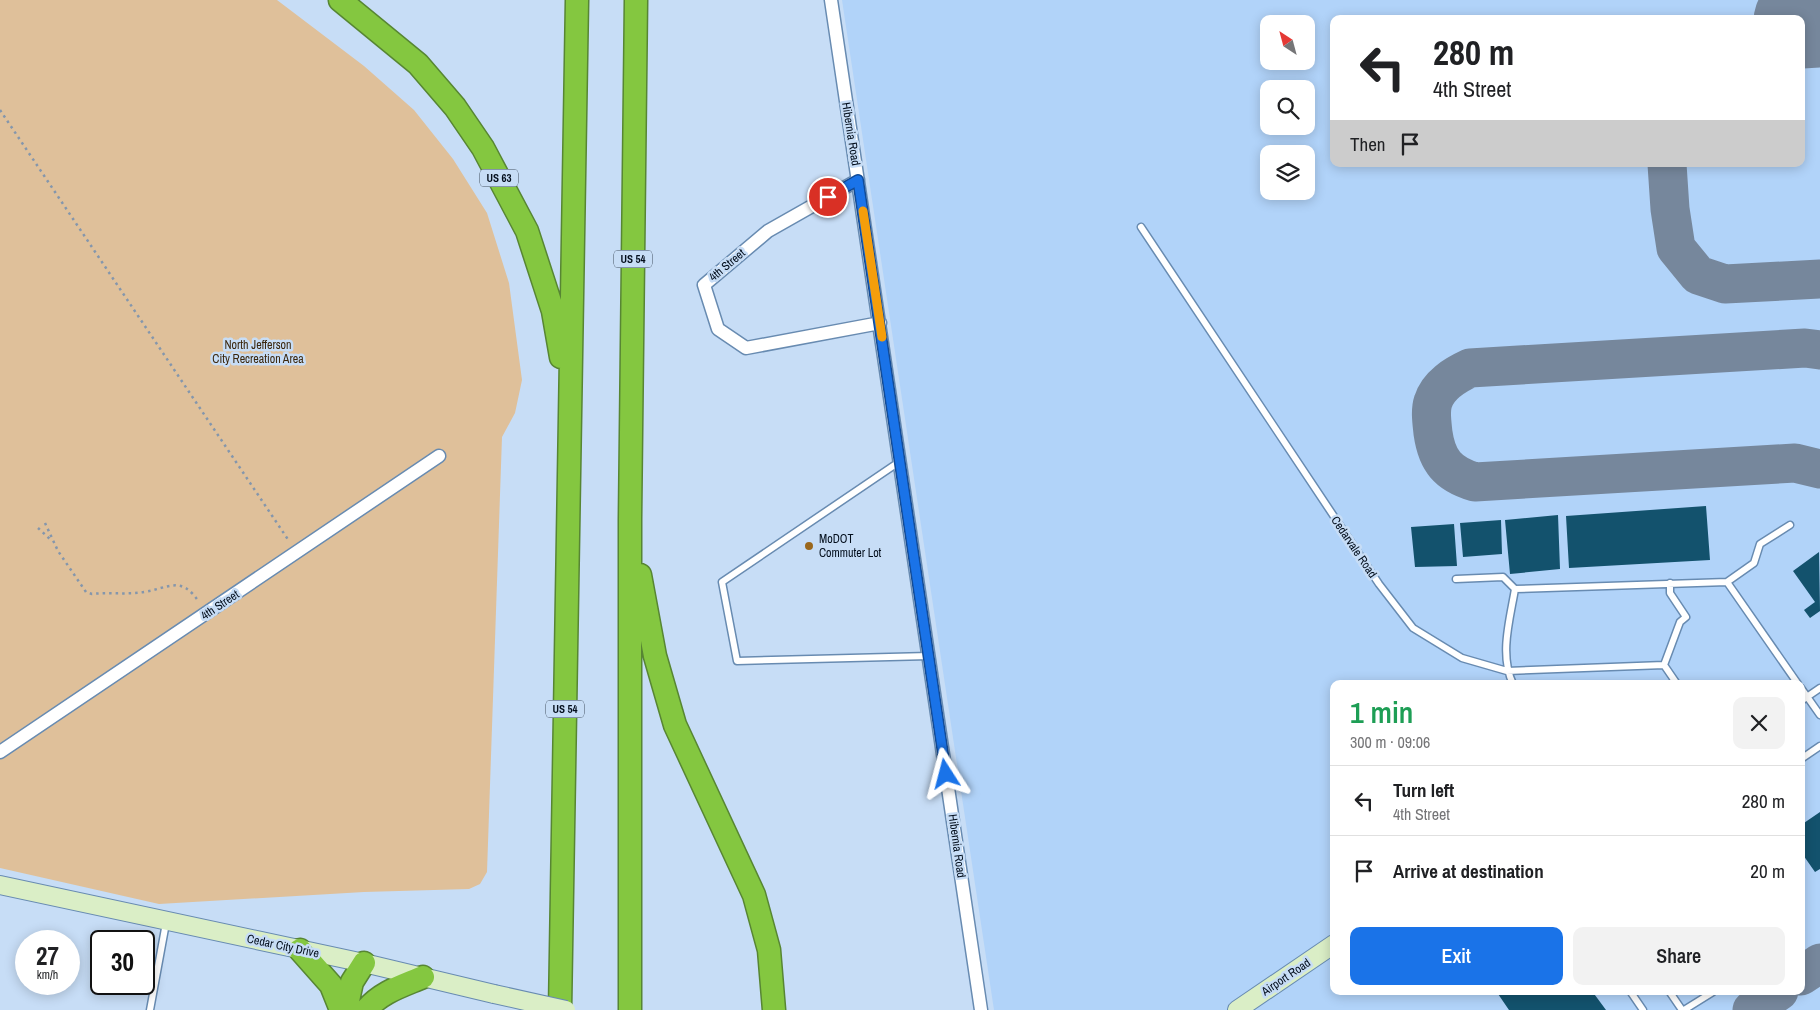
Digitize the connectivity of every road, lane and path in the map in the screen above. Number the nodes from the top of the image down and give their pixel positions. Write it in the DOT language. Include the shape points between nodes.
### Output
graph roads {
  1 [pos="340,0"];
  2 [pos="577,0"];
  3 [pos="636,0"];
  4 [pos="831,0"];
  5 [pos="0,110"];
  6 [pos="858,180"];
  7 [pos="1141,227"];
  8 [pos="880,323"];
  9 [pos="570,407"];
  10 [pos="439,456"];
  11 [pos="900,461"];
  12 [pos="630,519"];
  13 [pos="45,523"];
  14 [pos="1790,525"];
  15 [pos="38,528"];
  16 [pos="52,541"];
  17 [pos="296,553"];
  18 [pos="1456,579"];
  19 [pos="1727,582"];
  20 [pos="1670,583"];
  21 [pos="1515,589"];
  22 [pos="207,614"];
  23 [pos="929,656"];
  24 [pos="1664,665"];
  25 [pos="1506,671"];
  26 [pos="1511,680"];
  27 [pos="1674,680"];
  28 [pos="1795,680"];
  29 [pos="1820,688"];
  30 [pos="1805,693"];
  31 [pos="1808,697"];
  32 [pos="1805,699"];
  33 [pos="1820,715"];
  34 [pos="1820,746"];
  35 [pos="0,752"];
  36 [pos="1805,756"];
  37 [pos="0,885"];
  38 [pos="166,921"];
  39 [pos="1330,947"];
  40 [pos="300,950"];
  41 [pos="364,964"];
  42 [pos="423,978"];
  43 [pos="1633,995"];
  44 [pos="1672,995"];
  45 [pos="1708,995"];
  46 [pos="150,1010"];
  47 [pos="341,1010"];
  48 [pos="346,1010"];
  49 [pos="360,1010"];
  50 [pos="366,1010"];
  51 [pos="560,1010"];
  52 [pos="566,1010"];
  53 [pos="630,1010"];
  54 [pos="774,1010"];
  55 [pos="982,1010"];
  56 [pos="1237,1010"];
  57 [pos="1643,1010"];
  58 [pos="1683,1010"];
  1 -- 9 [label="highway, US 63" via="418,64 483,148 527,231 552,311"];
  2 -- 9 [label="highway, US 54"];
  3 -- 12 [label="highway, US 54"];
  4 -- 6 [label="street, Hibernia Road"];
  5 -- 17 [label="path"];
  6 -- 8 [label="street, Hibernia Road"];
  6 -- 8 [label="street, 4th Street" via="768,231 704,285 718,329 746,348"];
  7 -- 25 [label="lane, Cedarvale Road" via="1379,584 1413,628 1462,658"];
  8 -- 11 [label="street, Hibernia Road"];
  9 -- 51 [label="highway, US 54"];
  10 -- 17 [label="street, 4th Street"];
  11 -- 23 [label="street, Hibernia Road"];
  11 -- 23 [label="lane" via="722,582 737,661"];
  12 -- 53 [label="highway, US 54"];
  12 -- 54 [label="highway" via="655,656 675,725 754,895 769,950"];
  13 -- 16 [label="path"];
  14 -- 19 [label="lane" via="1760,544 1754,563"];
  15 -- 16 [label="path"];
  16 -- 22 [label="path" via="86,592 143,592 180,585 193,594"];
  17 -- 22 [label="street, 4th Street"];
  18 -- 21 [label="lane" via="1503,576"];
  19 -- 20 [label="lane"];
  19 -- 28 [label="lane"];
  20 -- 21 [label="lane"];
  20 -- 24 [label="lane" via="1670,594 1686,617 1680,622"];
  21 -- 25 [label="lane" via="1506,646"];
  22 -- 35 [label="street, 4th Street"];
  23 -- 55 [label="street, Hibernia Road"];
  24 -- 25 [label="lane, Cedarvale Road"];
  24 -- 27 [label="lane"];
  25 -- 26 [label="lane"];
  29 -- 31 [label="lane"];
  30 -- 31 [label="lane"];
  31 -- 32 [label="lane"];
  31 -- 33 [label="lane"];
  34 -- 36 [label="lane"];
  37 -- 38 [label="street, Cedar City Drive"];
  38 -- 40 [label="street, Cedar City Drive"];
  38 -- 46 [label="lane"];
  39 -- 56 [label="street, Airport Road"];
  40 -- 41 [label="street, Cedar City Drive"];
  40 -- 47 [label="highway" via="331,985"];
  41 -- 42 [label="street, Cedar City Drive"];
  41 -- 48 [label="highway" via="352,982"];
  41 -- 49 [label="highway" via="367,982"];
  42 -- 50 [label="highway" via="389,992"];
  42 -- 52 [label="street, Cedar City Drive, bridge"];
  43 -- 57 [label="lane"];
  44 -- 58 [label="lane"];
  45 -- 58 [label="lane"];
}
